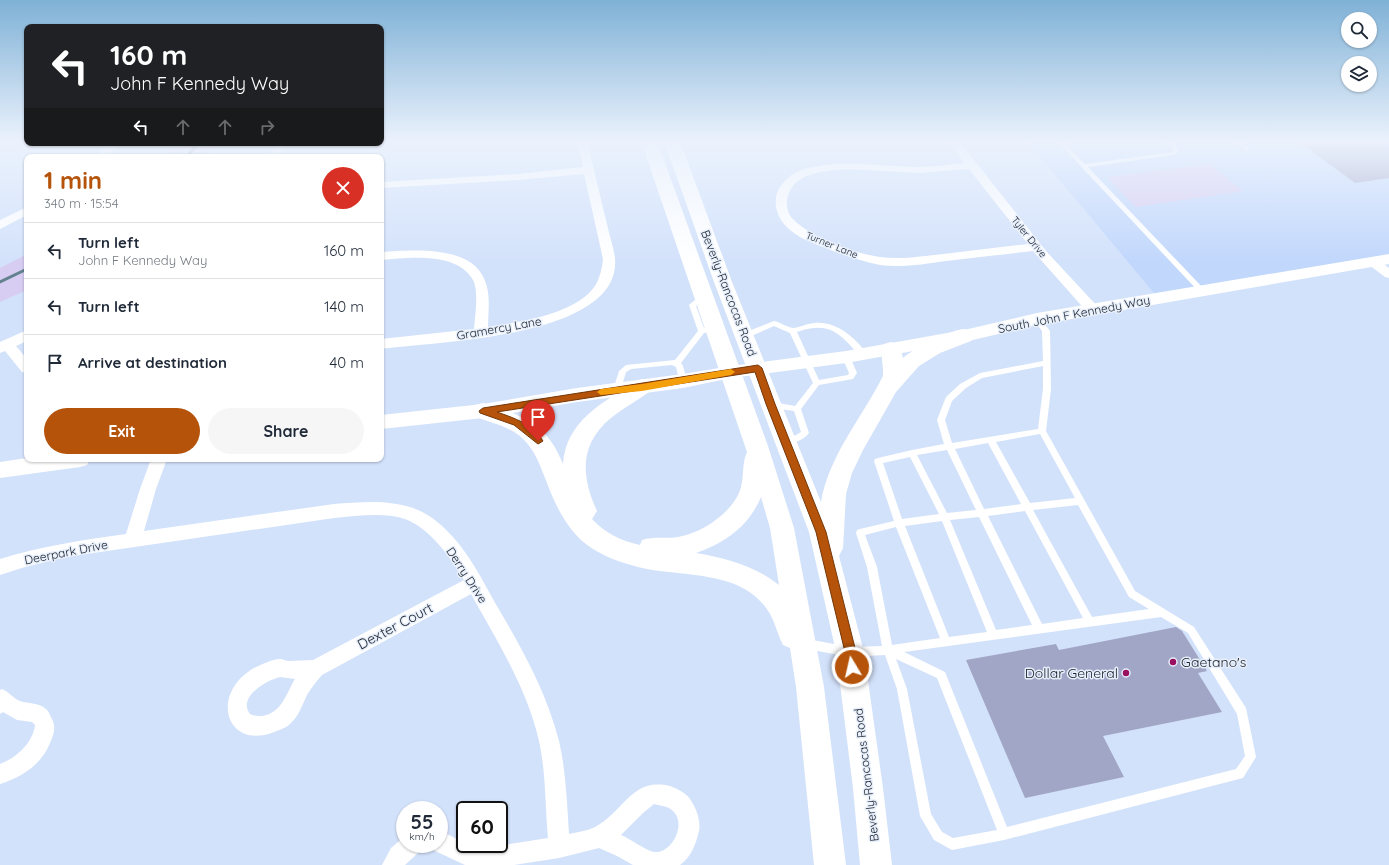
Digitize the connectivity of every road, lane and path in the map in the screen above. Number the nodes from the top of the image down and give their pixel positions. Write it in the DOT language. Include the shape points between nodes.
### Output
graph roads {
  1 [pos="443,181"];
  2 [pos="591,181"];
  3 [pos="663,181"];
  4 [pos="687,181"];
  5 [pos="791,181"];
  6 [pos="985,181"];
  7 [pos="1098,181"];
  8 [pos="384,185"];
  9 [pos="24,212"];
  10 [pos="0,225"];
  11 [pos="1036,246"];
  12 [pos="384,256"];
  13 [pos="1381,260"];
  14 [pos="1389,274"];
  15 [pos="1202,291"];
  16 [pos="1093,310"];
  17 [pos="1037,319"];
  18 [pos="709,330"];
  19 [pos="793,331"];
  20 [pos="481,332"];
  21 [pos="24,336"];
  22 [pos="744,336"];
  23 [pos="964,336"];
  24 [pos="384,344"];
  25 [pos="3,346"];
  26 [pos="891,349"];
  27 [pos="863,354"];
  28 [pos="846,357"];
  29 [pos="807,361"];
  30 [pos="677,363"];
  31 [pos="1046,363"];
  32 [pos="24,365"];
  33 [pos="758,368"];
  34 [pos="731,372"];
  35 [pos="683,381"];
  36 [pos="817,383"];
  37 [pos="642,387"];
  38 [pos="888,387"];
  39 [pos="617,390"];
  40 [pos="770,404"];
  41 [pos="798,409"];
  42 [pos="483,411"];
  43 [pos="384,422"];
  44 [pos="1042,431"];
  45 [pos="990,439"];
  46 [pos="786,441"];
  47 [pos="757,446"];
  48 [pos="949,446"];
  49 [pos="912,453"];
  50 [pos="58,462"];
  51 [pos="158,462"];
  52 [pos="0,470"];
  53 [pos="1080,501"];
  54 [pos="1028,507"];
  55 [pos="983,513"];
  56 [pos="945,518"];
  57 [pos="899,523"];
  58 [pos="133,540"];
  59 [pos="0,568"];
  60 [pos="830,569"];
  61 [pos="475,583"];
  62 [pos="1162,612"];
  63 [pos="1090,622"];
  64 [pos="1039,629"];
  65 [pos="993,635"];
  66 [pos="946,642"];
  67 [pos="803,643"];
  68 [pos="888,650"];
  69 [pos="850,652"];
  70 [pos="315,668"];
  71 [pos="810,687"];
  72 [pos="1,697"];
  73 [pos="0,774"];
  74 [pos="1004,834"];
  75 [pos="599,838"];
  76 [pos="448,846"];
  77 [pos="559,847"];
  78 [pos="400,853"];
  79 [pos="479,862"];
  80 [pos="392,865"];
  81 [pos="830,865"];
  82 [pos="876,865"];
  1 -- 8 [label="street"];
  2 -- 20 [label="street, Gramercy Lane" via="609,259 602,286 595,294 572,309 556,316 522,326"];
  3 -- 18 [label="main road, Beverly-Rancocas Road" via="704,296"];
  4 -- 22 [label="main road, Beverly-Rancocas Road"];
  5 -- 11 [label="street, Turner Lane" via="785,188 781,204 788,221 806,236 864,258 881,261 916,261"];
  6 -- 11 [label="street, Tyler Drive"];
  7 -- 15 [label="lane"];
  9 -- 10 [label="street"];
  11 -- 16 [label="street, Tyler Drive"];
  12 -- 20 [label="street" via="422,253 449,257 468,266 480,284"];
  13 -- 14 [label="street"];
  13 -- 15 [label="street, South John F Kennedy Way"];
  15 -- 16 [label="street, South John F Kennedy Way"];
  16 -- 17 [label="street, South John F Kennedy Way"];
  17 -- 23 [label="street, South John F Kennedy Way"];
  17 -- 31 [label="lane" via="1046,331"];
  18 -- 30 [label="lane"];
  18 -- 34 [label="main road, Beverly-Rancocas Road"];
  19 -- 22 [label="lane" via="774,323"];
  19 -- 27 [label="lane" via="826,325 843,332"];
  19 -- 29 [label="lane"];
  20 -- 24 [label="street, Gramercy Lane"];
  21 -- 25 [label="street"];
  22 -- 33 [label="main road, Beverly-Rancocas Road"];
  23 -- 26 [label="street, South John F Kennedy Way"];
  23 -- 38 [label="main road" via="933,348 912,361"];
  25 -- 32 [label="street"];
  26 -- 27 [label="street, South John F Kennedy Way"];
  26 -- 38 [label="main road" via="894,367"];
  27 -- 28 [label="street, South John F Kennedy Way"];
  28 -- 29 [label="street, South John F Kennedy Way"];
  28 -- 36 [label="lane" via="853,373 850,377"];
  29 -- 33 [label="street, South John F Kennedy Way"];
  29 -- 36 [label="lane"];
  30 -- 35 [label="lane"];
  30 -- 39 [label="lane" via="625,368"];
  31 -- 44 [label="lane" via="1047,389"];
  31 -- 48 [label="lane" via="980,376 963,386 949,399 941,420"];
  33 -- 34 [label="street, South John F Kennedy Way"];
  33 -- 40 [label="main road, Beverly-Rancocas Road"];
  34 -- 35 [label="street, South John F Kennedy Way"];
  34 -- 47 [label="main road, Beverly-Rancocas Road"];
  35 -- 37 [label="street, South John F Kennedy Way"];
  36 -- 41 [label="lane"];
  37 -- 39 [label="street, South John F Kennedy Way"];
  37 -- 47 [label="main road" via="602,413 583,437 575,456 573,476 577,496 588,516 612,535 628,543 654,549 679,547 702,540 721,529 737,516 748,500 754,482"];
  38 -- 60 [label="main road" via="853,450 836,488 832,509"];
  39 -- 42 [label="street, South John F Kennedy Way"];
  40 -- 41 [label="lane"];
  40 -- 46 [label="main road, Beverly-Rancocas Road"];
  41 -- 46 [label="lane" via="805,433"];
  42 -- 43 [label="street, South John F Kennedy Way"];
  42 -- 71 [label="main road" via="517,422 545,448 569,506 582,525 600,541 625,552 654,559 717,567 745,576 766,590 783,610"];
  44 -- 45 [label="lane"];
  44 -- 53 [label="lane"];
  45 -- 48 [label="lane"];
  45 -- 54 [label="lane"];
  46 -- 60 [label="main road, Beverly-Rancocas Road" via="821,532"];
  47 -- 67 [label="main road, Beverly-Rancocas Road" via="782,528"];
  48 -- 49 [label="lane"];
  48 -- 55 [label="lane"];
  49 -- 56 [label="lane"];
  49 -- 57 [label="lane" via="878,461"];
  50 -- 52 [label="street"];
  51 -- 58 [label="street"];
  53 -- 54 [label="lane"];
  53 -- 62 [label="lane" via="1132,594"];
  54 -- 55 [label="lane"];
  54 -- 63 [label="lane"];
  55 -- 56 [label="lane"];
  55 -- 64 [label="lane"];
  56 -- 57 [label="lane"];
  56 -- 65 [label="lane"];
  57 -- 66 [label="lane"];
  57 -- 68 [label="lane" via="860,533 872,567"];
  58 -- 59 [label="street, Deerpark Drive" via="46,553"];
  58 -- 61 [label="street, Derry Drive" via="334,511 394,510 427,523 462,562"];
  60 -- 69 [label="main road, Beverly-Rancocas Road"];
  61 -- 70 [label="street, Dexter Court"];
  61 -- 77 [label="street, Derry Drive" via="524,671 542,718 553,766"];
  62 -- 63 [label="lane"];
  62 -- 74 [label="lane" via="1191,630 1242,712 1250,757 1239,774"];
  63 -- 64 [label="lane"];
  64 -- 65 [label="lane"];
  65 -- 66 [label="lane"];
  66 -- 68 [label="lane"];
  67 -- 69 [label="lane"];
  67 -- 71 [label="main road, Beverly-Rancocas Road"];
  68 -- 69 [label="lane"];
  68 -- 74 [label="lane" via="941,675"];
  68 -- 74 [label="lane" via="902,689 926,816 938,836 952,844"];
  69 -- 82 [label="main road, Beverly-Rancocas Road"];
  71 -- 81 [label="main road, Beverly-Rancocas Road"];
  72 -- 73 [label="street" via="14,708 40,716 44,731 35,751 26,760"];
  75 -- 77 [label="street"];
  76 -- 79 [label="street"];
  77 -- 79 [label="street"];
  78 -- 80 [label="street"];
}
